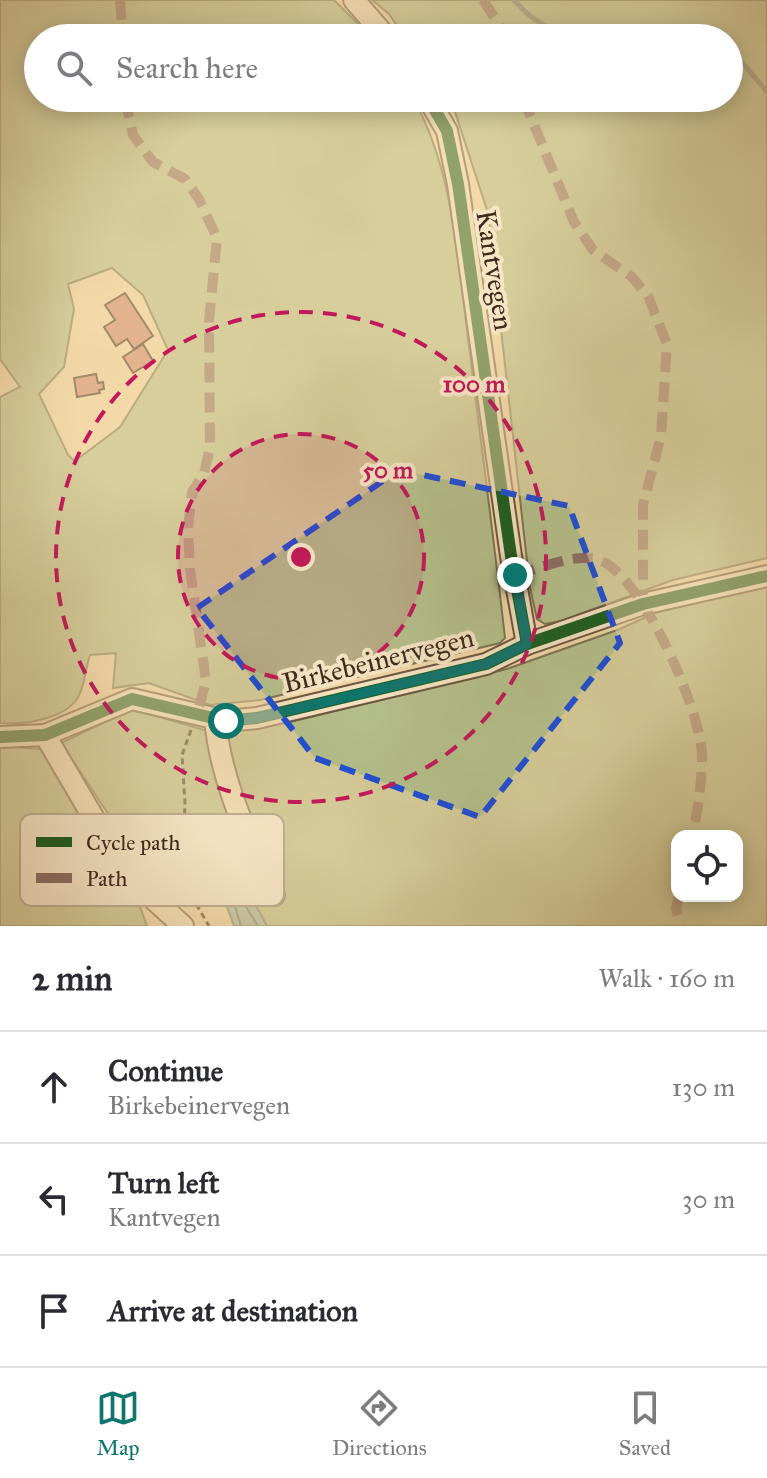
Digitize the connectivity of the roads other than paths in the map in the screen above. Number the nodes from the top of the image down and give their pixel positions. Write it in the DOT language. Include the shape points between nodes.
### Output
graph roads {
  1 [pos="354,0"];
  2 [pos="375,24"];
  3 [pos="436,112"];
  4 [pos="767,576"];
  5 [pos="527,644"];
  6 [pos="206,717"];
  7 [pos="45,735"];
  8 [pos="0,737"];
  9 [pos="91,814"];
  10 [pos="238,814"];
  11 [pos="161,906"];
  12 [pos="183,926"];
  1 -- 2 [label="street"];
  3 -- 5 [label="street, Kantvegen" via="447,131 458,184"];
  4 -- 5 [label="street, Birkebeinervegen" via="643,604"];
  5 -- 6 [label="street, Birkebeinervegen" via="486,664 257,718"];
  6 -- 7 [label="street, Birkebeinervegen" via="132,699"];
  6 -- 10 [label="street"];
  7 -- 8 [label="street, Birkebeinervegen"];
  7 -- 9 [label="street"];
  11 -- 12 [label="street"];
}
